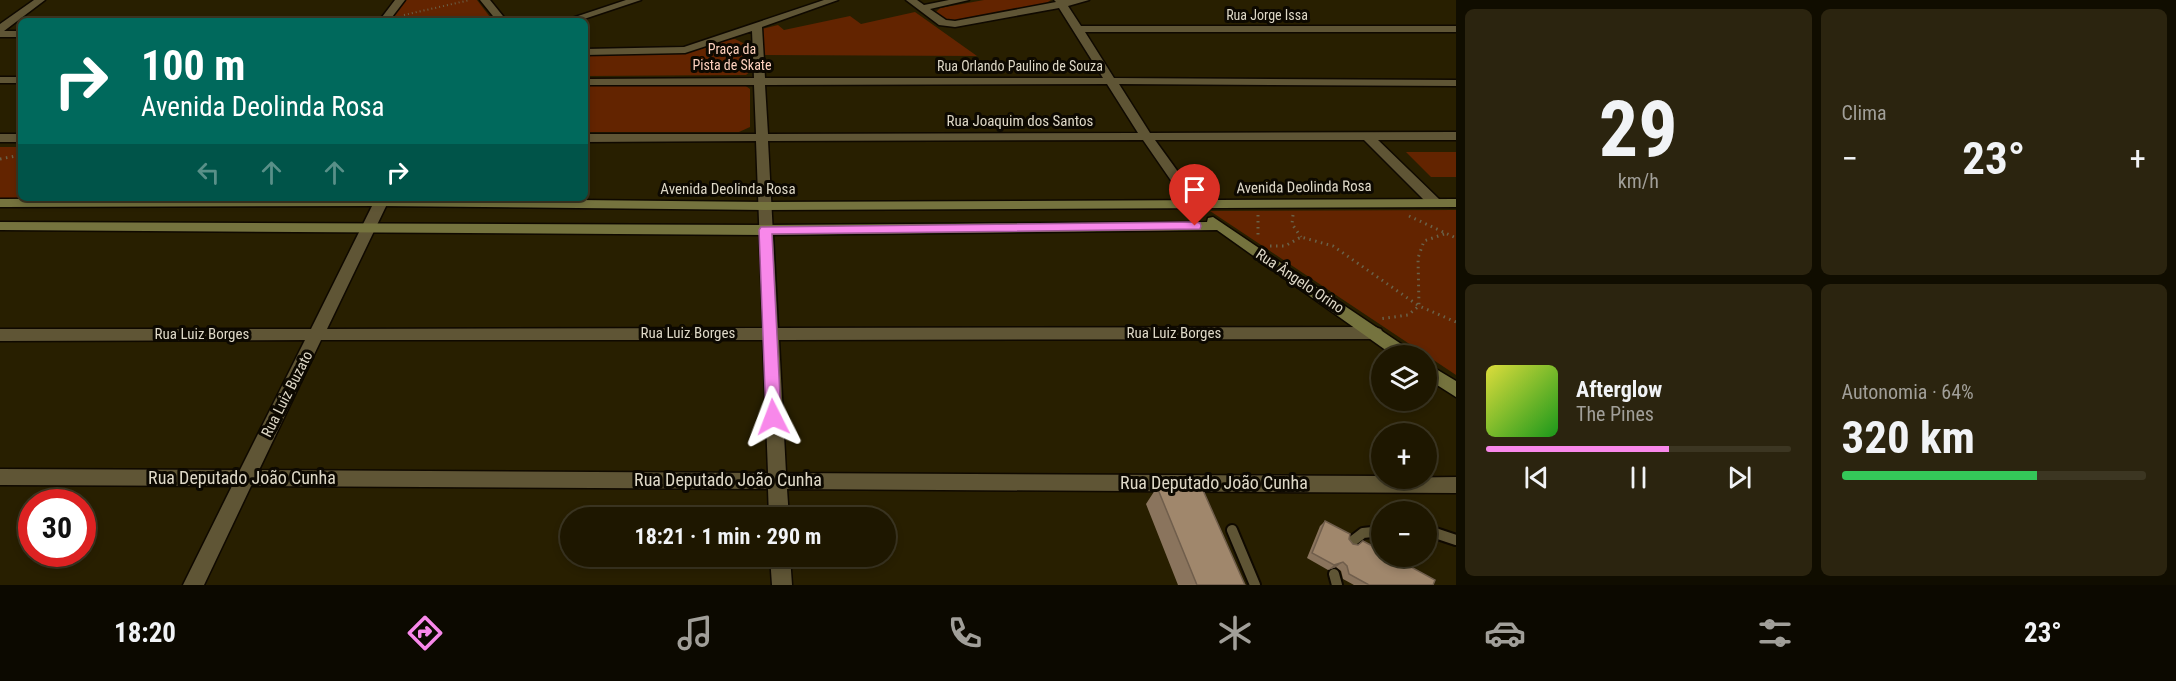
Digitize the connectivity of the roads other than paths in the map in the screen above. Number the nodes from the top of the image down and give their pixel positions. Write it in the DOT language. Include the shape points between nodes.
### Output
graph roads {
  1 [pos="39,0"];
  2 [pos="400,0"];
  3 [pos="485,0"];
  4 [pos="636,0"];
  5 [pos="833,0"];
  6 [pos="911,0"];
  7 [pos="964,0"];
  8 [pos="1084,0"];
  9 [pos="1060,2"];
  10 [pos="922,8"];
  11 [pos="386,18"];
  12 [pos="500,18"];
  13 [pos="577,18"];
  14 [pos="757,26"];
  15 [pos="0,29"];
  16 [pos="1078,29"];
  17 [pos="1456,29"];
  18 [pos="0,34"];
  19 [pos="18,34"];
  20 [pos="588,52"];
  21 [pos="0,80"];
  22 [pos="18,80"];
  23 [pos="1109,81"];
  24 [pos="588,82"];
  25 [pos="758,83"];
  26 [pos="1456,83"];
  27 [pos="1146,136"];
  28 [pos="1367,136"];
  29 [pos="1456,136"];
  30 [pos="0,138"];
  31 [pos="18,138"];
  32 [pos="588,138"];
  33 [pos="763,139"];
  34 [pos="179,201"];
  35 [pos="325,201"];
  36 [pos="381,202"];
  37 [pos="0,203"];
  38 [pos="1435,203"];
  39 [pos="1456,203"];
  40 [pos="1195,205"];
  41 [pos="766,206"];
  42 [pos="0,226"];
  43 [pos="369,226"];
  44 [pos="1219,226"];
  45 [pos="765,230"];
  46 [pos="769,332"];
  47 [pos="317,333"];
  48 [pos="1376,333"];
  49 [pos="0,335"];
  50 [pos="1392,345"];
  51 [pos="1437,377"];
  52 [pos="1456,390"];
  53 [pos="0,477"];
  54 [pos="244,478"];
  55 [pos="777,480"];
  56 [pos="1456,485"];
  57 [pos="778,507"];
  58 [pos="1232,530"];
  59 [pos="1371,532"];
  60 [pos="1437,532"];
  61 [pos="1456,540"];
  62 [pos="1350,543"];
  63 [pos="781,567"];
  64 [pos="193,585"];
  65 [pos="782,585"];
  66 [pos="1255,585"];
  1 -- 15 [label="street"];
  2 -- 11 [label="street"];
  3 -- 12 [label="street"];
  4 -- 13 [label="street"];
  5 -- 14 [label="street"];
  6 -- 10 [label="street"];
  7 -- 10 [label="street"];
  8 -- 9 [label="street"];
  9 -- 10 [label="street" via="955,24 943,23"];
  9 -- 16 [label="street"];
  14 -- 20 [label="street" via="685,50"];
  14 -- 25 [label="street"];
  16 -- 17 [label="street, Rua Jorge Issa"];
  16 -- 23 [label="street"];
  18 -- 19 [label="street"];
  21 -- 22 [label="street"];
  23 -- 25 [label="street, Rua Orlando Paulino de Souza"];
  23 -- 26 [label="street, Rua Orlando Paulino de Souza"];
  23 -- 27 [label="street"];
  24 -- 25 [label="street, Rua Orlando Paulino de Souza"];
  25 -- 33 [label="street"];
  27 -- 28 [label="street, Rua Joaquim dos Santos"];
  27 -- 33 [label="street, Rua Joaquim dos Santos"];
  27 -- 40 [label="street"];
  28 -- 29 [label="street, Rua Joaquim dos Santos"];
  28 -- 38 [label="street"];
  30 -- 31 [label="street"];
  32 -- 33 [label="street, Rua Joaquim dos Santos"];
  33 -- 41 [label="street"];
  34 -- 37 [label="street, Avenida Deolinda Rosa"];
  35 -- 36 [label="street, Avenida Deolinda Rosa"];
  36 -- 41 [label="street, Avenida Deolinda Rosa"];
  36 -- 43 [label="street, Rua Luiz Buzato"];
  38 -- 39 [label="street, Avenida Deolinda Rosa"];
  38 -- 40 [label="street, Avenida Deolinda Rosa"];
  40 -- 41 [label="street, Avenida Deolinda Rosa"];
  40 -- 44 [label="street, Rua Ângelo Orino"];
  41 -- 45 [label="street"];
  42 -- 43 [label="street"];
  43 -- 45 [label="street"];
  43 -- 47 [label="street, Rua Luiz Buzato"];
  44 -- 45 [label="street"];
  44 -- 48 [label="street, Rua Ângelo Orino"];
  45 -- 46 [label="street"];
  46 -- 47 [label="street, Rua Luiz Borges"];
  46 -- 48 [label="street, Rua Luiz Borges"];
  46 -- 55 [label="street"];
  47 -- 49 [label="street, Rua Luiz Borges"];
  47 -- 54 [label="street, Rua Luiz Buzato"];
  48 -- 50 [label="street, Rua Ângelo Orino"];
  51 -- 52 [label="street"];
  53 -- 54 [label="street, Rua Deputado João Cunha"];
  54 -- 55 [label="street, Rua Deputado João Cunha"];
  54 -- 64 [label="street, Rua Luiz Buzato"];
  55 -- 56 [label="street, Rua Deputado João Cunha"];
  55 -- 57 [label="street"];
  58 -- 66 [label="lane"];
  59 -- 62 [label="lane" via="1363,532"];
  60 -- 61 [label="lane"];
  63 -- 65 [label="street"];
}
